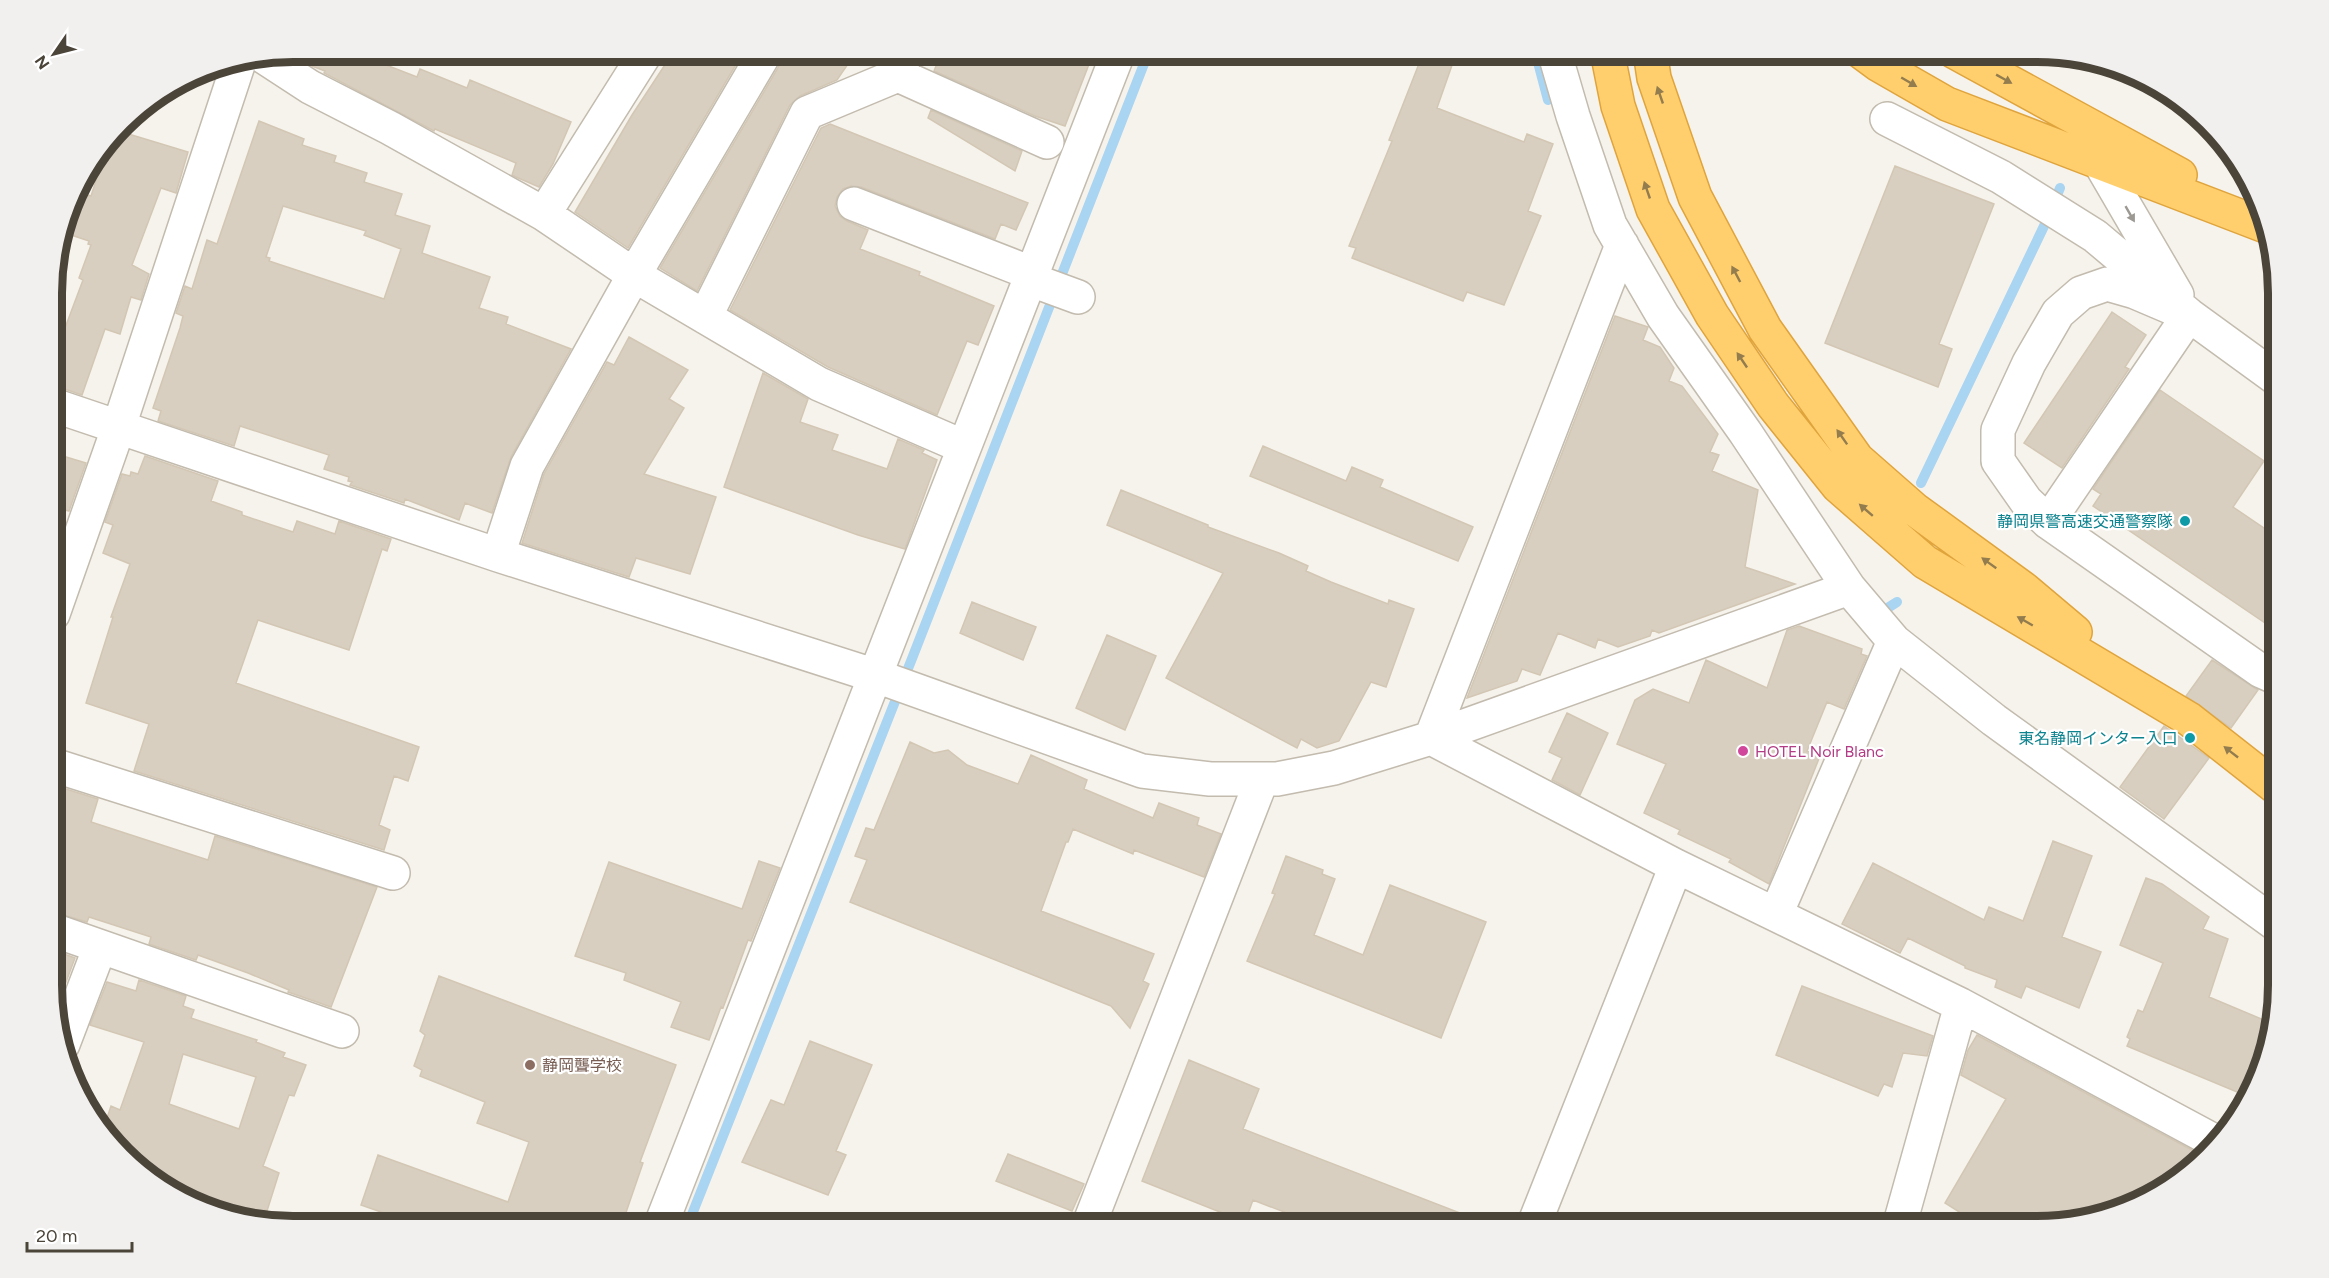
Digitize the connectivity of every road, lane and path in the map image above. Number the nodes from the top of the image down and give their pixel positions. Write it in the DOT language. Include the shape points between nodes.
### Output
graph roads {
  1 [pos="272,62"];
  2 [pos="640,62"];
  3 [pos="759,62"];
  4 [pos="1115,62"];
  5 [pos="1557,62"];
  6 [pos="1609,62"];
  7 [pos="1652,62"];
  8 [pos="1875,62"];
  9 [pos="1973,62"];
  10 [pos="902,63"];
  11 [pos="236,68"];
  12 [pos="1887,120"];
  13 [pos="1047,142"];
  14 [pos="2100,163"];
  15 [pos="854,204"];
  16 [pos="544,214"];
  17 [pos="2255,218"];
  18 [pos="2256,221"];
  19 [pos="1622,245"];
  20 [pos="634,274"];
  21 [pos="1033,278"];
  22 [pos="1078,297"];
  23 [pos="2189,315"];
  24 [pos="705,317"];
  25 [pos="2268,373"];
  26 [pos="62,408"];
  27 [pos="119,426"];
  28 [pos="964,447"];
  29 [pos="2048,522"];
  30 [pos="498,555"];
  31 [pos="62,588"];
  32 [pos="1849,588"];
  33 [pos="1894,641"];
  34 [pos="2268,673"];
  35 [pos="877,677"];
  36 [pos="2148,693"];
  37 [pos="1431,738"];
  38 [pos="62,768"];
  39 [pos="1262,779"];
  40 [pos="2268,780"];
  41 [pos="1676,866"];
  42 [pos="393,873"];
  43 [pos="1776,914"];
  44 [pos="2268,919"];
  45 [pos="62,933"];
  46 [pos="100,947"];
  47 [pos="1961,1005"];
  48 [pos="342,1031"];
  49 [pos="67,1034"];
  50 [pos="2210,1138"];
  51 [pos="664,1216"];
  52 [pos="1092,1216"];
  53 [pos="1537,1216"];
  54 [pos="1902,1216"];
  1 -- 16 [label="street" via="310,87"];
  2 -- 16 [label="street"];
  3 -- 20 [label="street"];
  4 -- 21 [label="street"];
  5 -- 19 [label="street" via="1610,225"];
  36 -- 6 [label="highway, one-way" via="1925,562 1838,486 1773,405 1712,315 1653,208 1618,106"];
  36 -- 7 [label="highway, one-way" via="2024,589 1914,509 1857,459 1765,329 1695,197"];
  8 -- 14 [label="highway, one-way" via="1947,104"];
  9 -- 17 [label="highway, one-way"];
  10 -- 13 [label="street"];
  10 -- 24 [label="street" via="807,113"];
  11 -- 27 [label="street"];
  12 -- 23 [label="street" via="2001,177 2095,236"];
  14 -- 18 [label="highway"];
  14 -- 23 [label="street, one-way"];
  15 -- 21 [label="street"];
  16 -- 20 [label="street"];
  19 -- 32 [label="street" via="1663,316"];
  19 -- 37 [label="street"];
  20 -- 24 [label="street"];
  20 -- 30 [label="street" via="527,466"];
  21 -- 22 [label="street"];
  21 -- 28 [label="street"];
  23 -- 25 [label="street"];
  23 -- 29 [label="street"];
  23 -- 29 [label="street" via="2107,284 2081,293 2058,313 1998,430 1998,461 2026,501"];
  24 -- 28 [label="street" via="819,384"];
  26 -- 27 [label="street"];
  27 -- 30 [label="street"];
  27 -- 31 [label="street"];
  28 -- 35 [label="street"];
  29 -- 34 [label="street"];
  30 -- 35 [label="street"];
  32 -- 33 [label="street"];
  32 -- 37 [label="street"];
  33 -- 43 [label="street"];
  33 -- 44 [label="street" via="1994,720"];
  35 -- 39 [label="street" via="1142,771 1210,779"];
  35 -- 51 [label="street"];
  40 -- 36 [label="highway, one-way"];
  37 -- 39 [label="street" via="1334,768"];
  37 -- 41 [label="street"];
  38 -- 42 [label="street"];
  39 -- 52 [label="street"];
  41 -- 43 [label="street"];
  41 -- 53 [label="street"];
  43 -- 47 [label="street"];
  45 -- 46 [label="street"];
  46 -- 48 [label="street"];
  46 -- 49 [label="street"];
  47 -- 50 [label="street"];
  47 -- 54 [label="street"];
}
